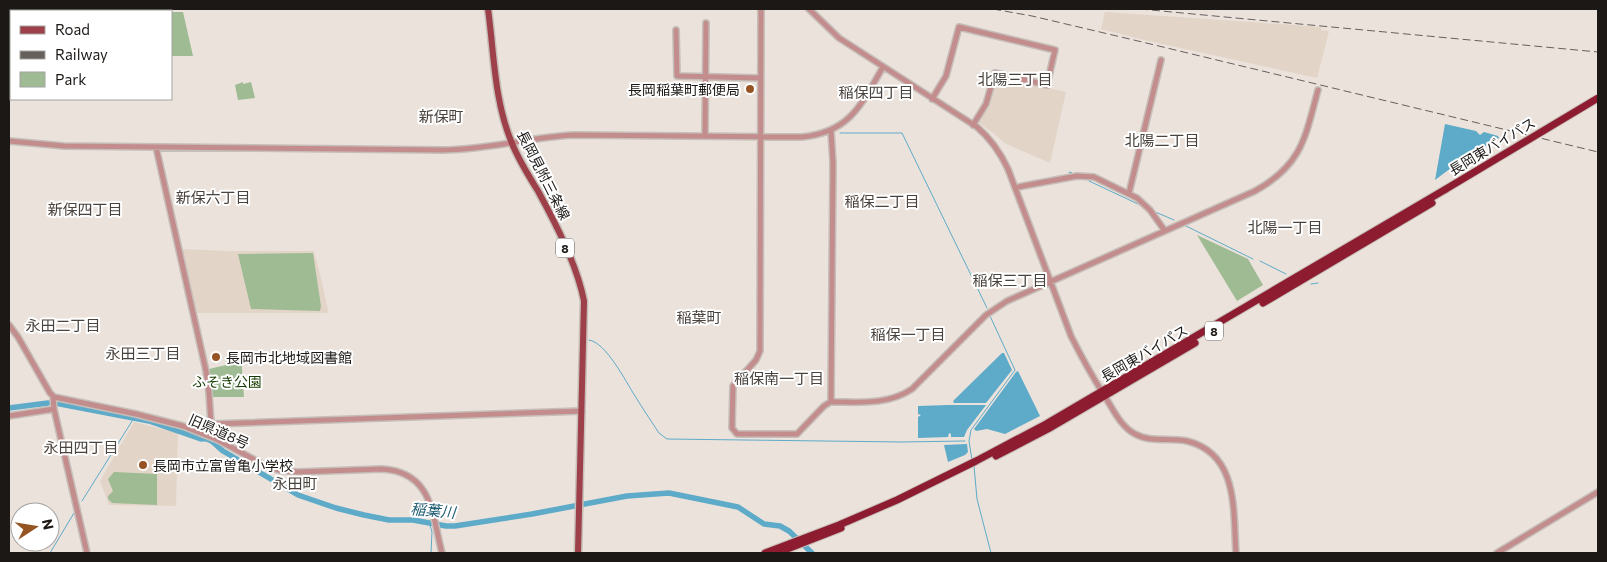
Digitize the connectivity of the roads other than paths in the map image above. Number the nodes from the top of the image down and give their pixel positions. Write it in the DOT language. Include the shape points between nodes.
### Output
graph roads {
  1 [pos="488,9"];
  2 [pos="761,9"];
  3 [pos="809,9"];
  4 [pos="706,23"];
  5 [pos="676,30"];
  6 [pos="1161,60"];
  7 [pos="883,67"];
  8 [pos="706,77"];
  9 [pos="760,78"];
  10 [pos="1318,90"];
  11 [pos="1598,98"];
  12 [pos="932,99"];
  13 [pos="1598,103"];
  14 [pos="972,124"];
  15 [pos="831,130"];
  16 [pos="705,135"];
  17 [pos="760,136"];
  18 [pos="9,142"];
  19 [pos="511,143"];
  20 [pos="156,147"];
  21 [pos="1015,188"];
  22 [pos="1448,190"];
  23 [pos="1129,193"];
  24 [pos="1165,231"];
  25 [pos="1050,281"];
  26 [pos="9,325"];
  27 [pos="1104,394"];
  28 [pos="53,396"];
  29 [pos="832,401"];
  30 [pos="54,409"];
  31 [pos="582,411"];
  32 [pos="9,416"];
  33 [pos="211,424"];
  34 [pos="198,432"];
  35 [pos="973,465"];
  36 [pos="1598,492"];
  37 [pos="778,550"];
  38 [pos="87,553"];
  39 [pos="442,553"];
  40 [pos="578,553"];
  41 [pos="765,553"];
  42 [pos="1236,553"];
  43 [pos="1497,553"];
  1 -- 19 [label="main road, 長岡見附三条線 / 8" via="500,104"];
  2 -- 9 [label="street"];
  3 -- 7 [label="street" via="839,38"];
  4 -- 8 [label="street"];
  5 -- 8 [label="street" via="676,75"];
  6 -- 23 [label="street"];
  7 -- 12 [label="street"];
  7 -- 15 [label="street" via="860,106"];
  8 -- 9 [label="street"];
  8 -- 16 [label="street"];
  9 -- 17 [label="street"];
  10 -- 24 [label="street" via="1302,146 1282,173 1255,191"];
  11 -- 22 [label="highway, 長岡東バイパス / 8, bridge"];
  12 -- 14 [label="street"];
  12 -- 14 [label="street" via="946,76 959,27 1055,50 1047,84 995,73 986,104"];
  13 -- 22 [label="highway, 長岡東バイパス / 8"];
  14 -- 21 [label="street" via="999,151"];
  15 -- 17 [label="street" via="812,136"];
  15 -- 29 [label="street"];
  16 -- 17 [label="street"];
  16 -- 19 [label="street" via="574,135"];
  17 -- 29 [label="street" via="760,351 733,386 732,428 737,434 798,434"];
  18 -- 20 [label="street"];
  19 -- 20 [label="street" via="450,150"];
  19 -- 31 [label="main road, 長岡見附三条線 / 8" via="556,226 582,293"];
  20 -- 33 [label="street" via="206,371"];
  21 -- 23 [label="street" via="1086,176"];
  21 -- 25 [label="street"];
  22 -- 27 [label="highway, 長岡東バイパス / 8"];
  23 -- 24 [label="street" via="1150,210"];
  24 -- 25 [label="street"];
  25 -- 27 [label="street" via="1077,348"];
  25 -- 29 [label="street" via="1007,301 986,315 906,393 875,402"];
  26 -- 28 [label="street"];
  27 -- 35 [label="highway, 長岡東バイパス / 8" via="1048,429"];
  27 -- 42 [label="street" via="1121,422 1135,434 1152,439 1188,441 1216,459 1231,486"];
  28 -- 30 [label="street"];
  28 -- 34 [label="street, 旧県道8号" via="152,418"];
  30 -- 32 [label="street"];
  30 -- 38 [label="street"];
  31 -- 33 [label="street"];
  31 -- 40 [label="main road, 長岡見附三条線 / 8"];
  33 -- 34 [label="street" via="203,425"];
  34 -- 39 [label="street, 旧県道8号" via="278,470 382,470 405,474 417,482 431,504"];
  35 -- 37 [label="highway, 長岡東バイパス / 8"];
  35 -- 37 [label="highway, 長岡東バイパス / 8" via="831,533"];
  36 -- 43 [label="street"];
  37 -- 41 [label="highway, 長岡東バイパス / 8"];
}
